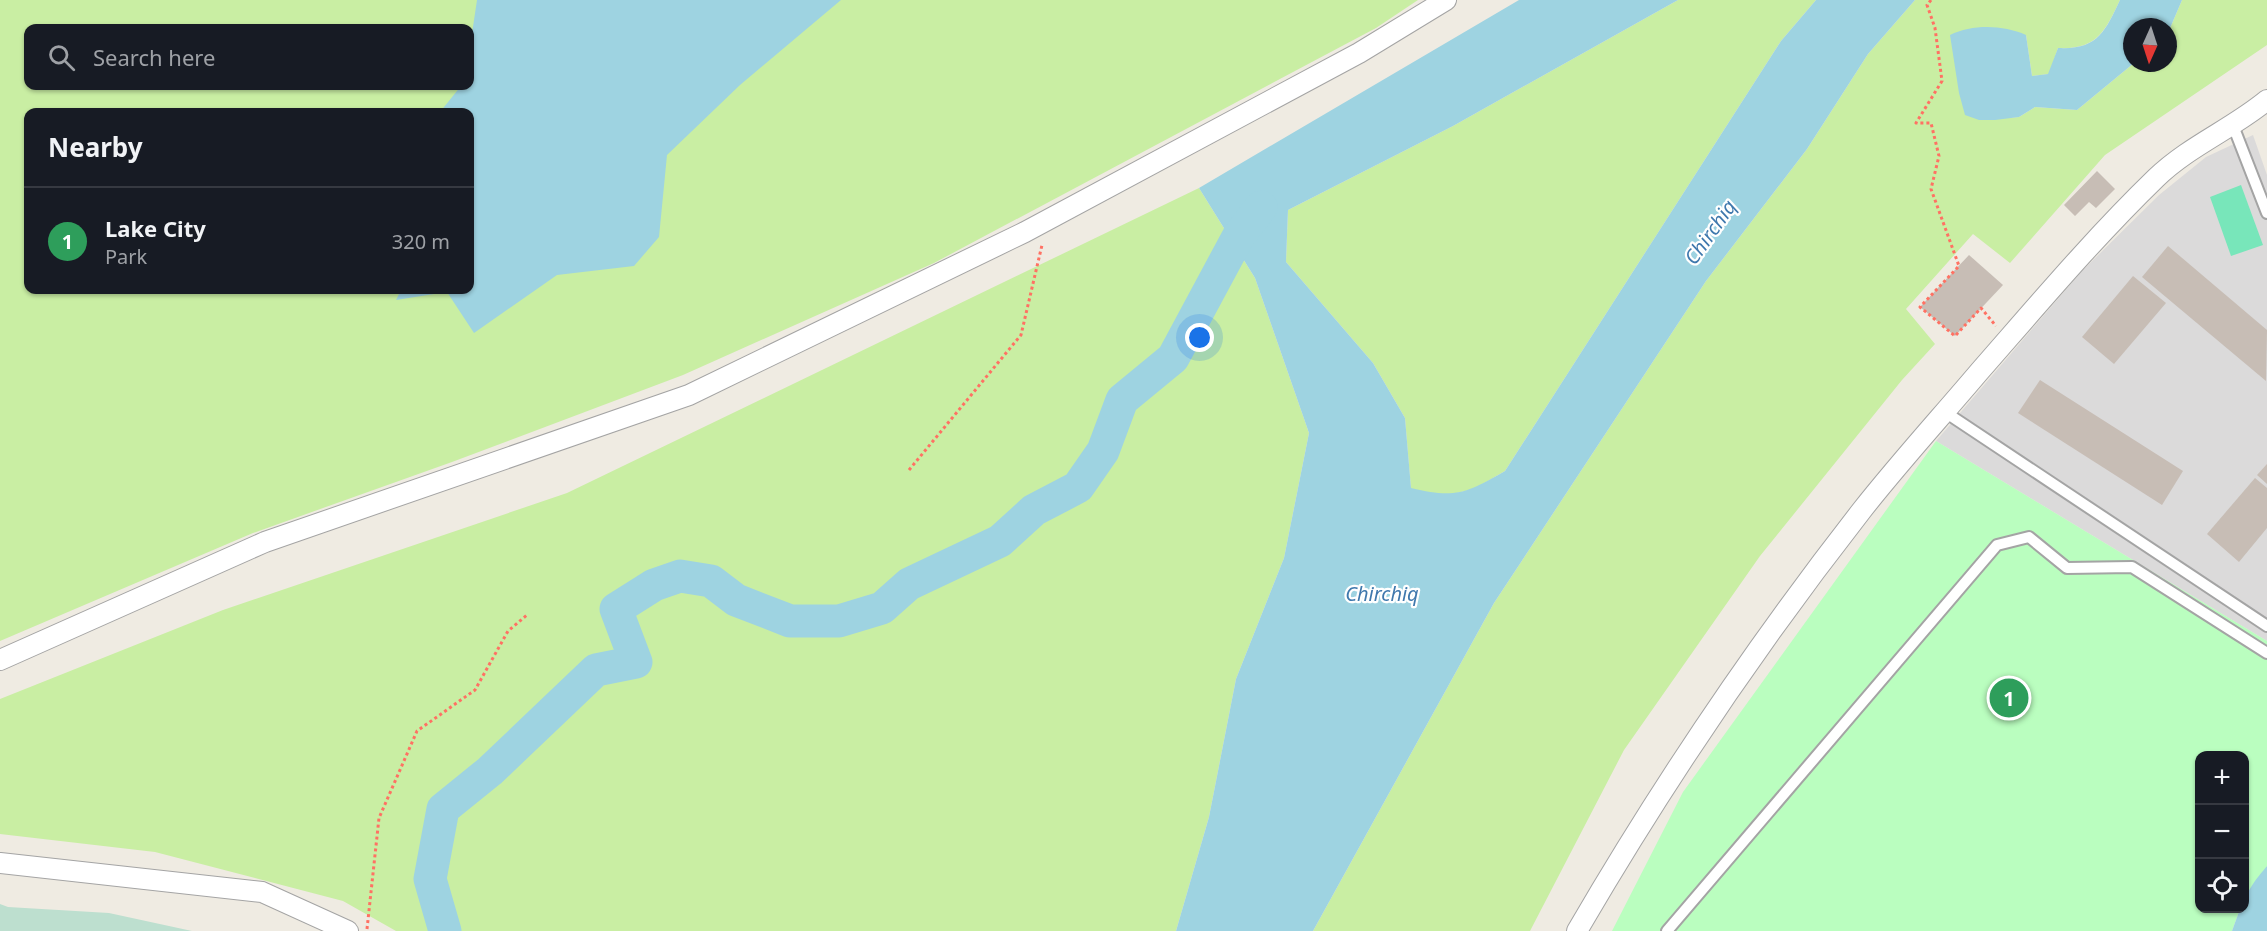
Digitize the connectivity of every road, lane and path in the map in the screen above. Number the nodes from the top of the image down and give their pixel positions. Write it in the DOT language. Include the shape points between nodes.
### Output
graph roads {
  1 [pos="1446,0"];
  2 [pos="1931,0"];
  3 [pos="2262,106"];
  4 [pos="2232,123"];
  5 [pos="2267,213"];
  6 [pos="1048,220"];
  7 [pos="2008,339"];
  8 [pos="1945,412"];
  9 [pos="909,470"];
  10 [pos="527,615"];
  11 [pos="2267,626"];
  12 [pos="2267,653"];
  13 [pos="0,660"];
  14 [pos="0,863"];
  15 [pos="348,931"];
  16 [pos="367,931"];
  17 [pos="1577,931"];
  18 [pos="1667,931"];
  1 -- 6 [label="street" via="1359,53"];
  2 -- 7 [label="path" via="1927,5 1935,28 1942,81 1916,123 1931,123 1940,156 1931,189 1959,266 1920,307 1955,336 1981,308"];
  3 -- 4 [label="street"];
  4 -- 5 [label="lane"];
  4 -- 7 [label="street" via="2157,177"];
  6 -- 9 [label="path" via="1022,335"];
  6 -- 13 [label="street" via="689,395 265,542"];
  7 -- 8 [label="street"];
  8 -- 11 [label="lane"];
  8 -- 17 [label="street" via="1864,508 1754,657"];
  10 -- 16 [label="path" via="507,631 475,690 417,731 379,818"];
  12 -- 18 [label="lane" via="2132,567 2067,568 2029,537 1997,545"];
  14 -- 15 [label="street" via="262,892"];
}
